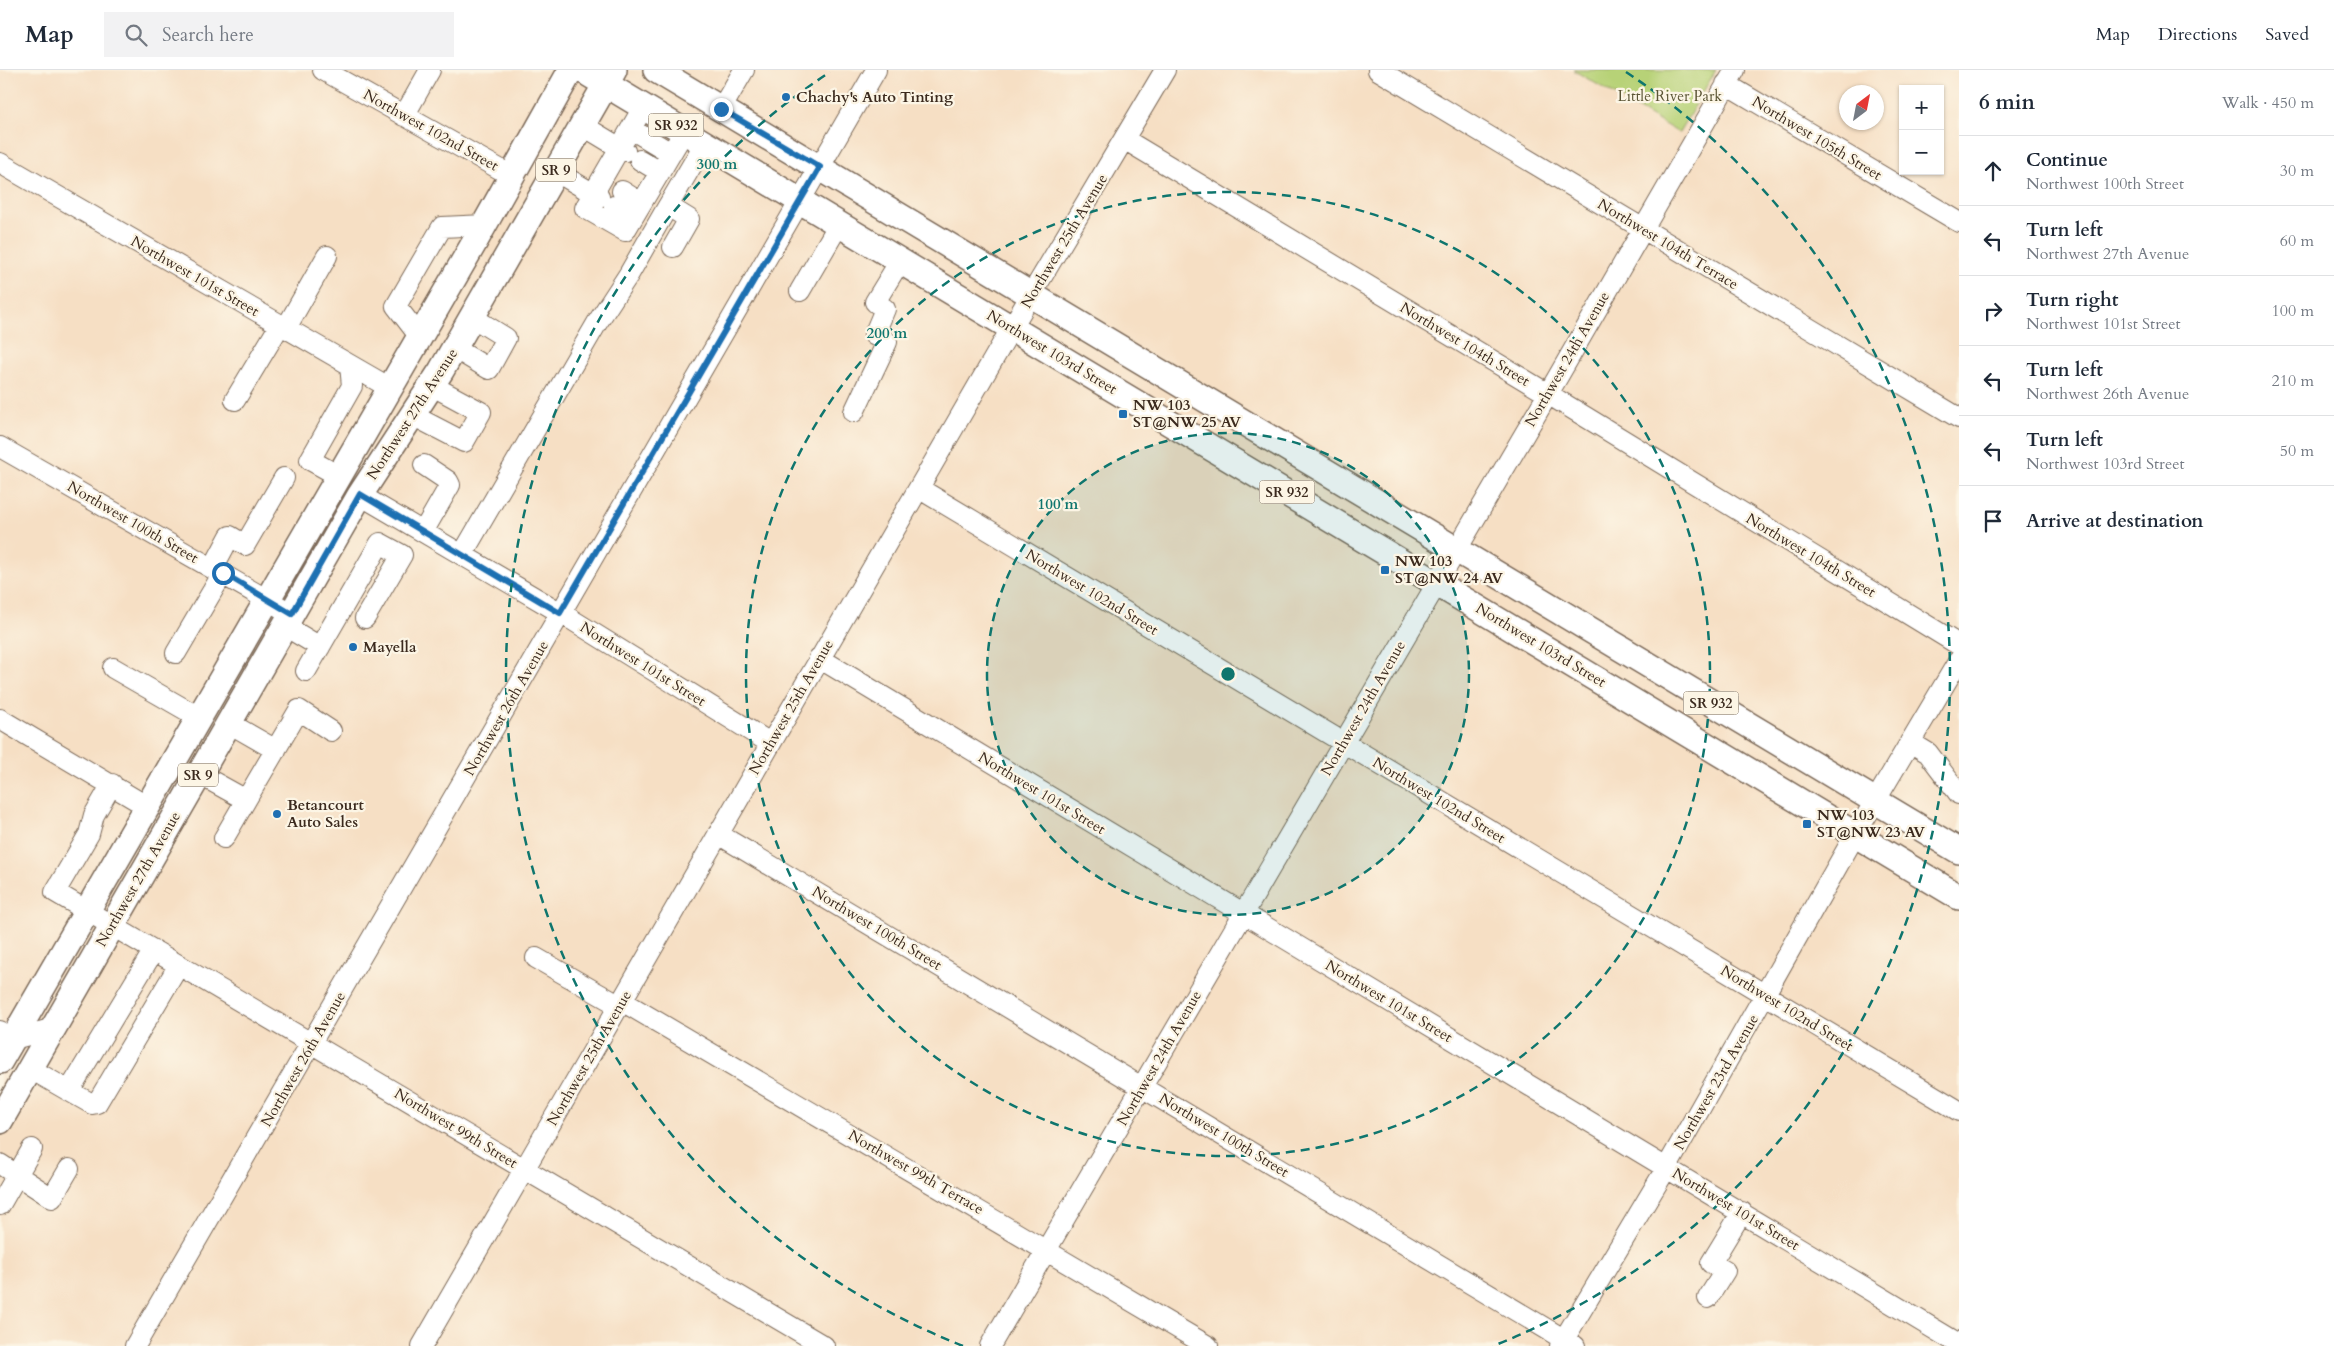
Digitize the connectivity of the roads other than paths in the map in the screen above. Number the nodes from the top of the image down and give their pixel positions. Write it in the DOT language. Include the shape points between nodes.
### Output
graph roads {
  1 [pos="323,70"];
  2 [pos="430,70"];
  3 [pos="571,70"];
  4 [pos="582,70"];
  5 [pos="656,70"];
  6 [pos="744,70"];
  7 [pos="876,70"];
  8 [pos="1165,70"];
  9 [pos="1378,70"];
  10 [pos="610,77"];
  11 [pos="1730,77"];
  12 [pos="644,106"];
  13 [pos="721,109"];
  14 [pos="404,116"];
  15 [pos="582,125"];
  16 [pos="631,130"];
  17 [pos="695,137"];
  18 [pos="1124,140"];
  19 [pos="629,153"];
  20 [pos="671,154"];
  21 [pos="0,163"];
  22 [pos="820,167"];
  23 [pos="556,171"];
  24 [pos="660,172"];
  25 [pos="512,176"];
  26 [pos="606,191"];
  27 [pos="800,200"];
  28 [pos="668,206"];
  29 [pos="637,210"];
  30 [pos="1959,222"];
  31 [pos="839,224"];
  32 [pos="485,225"];
  33 [pos="1642,228"];
  34 [pos="673,247"];
  35 [pos="327,256"];
  36 [pos="900,261"];
  37 [pos="800,291"];
  38 [pos="1032,294"];
  39 [pos="472,317"];
  40 [pos="283,326"];
  41 [pos="1012,328"];
  42 [pos="420,337"];
  43 [pos="454,348"];
  44 [pos="350,365"];
  45 [pos="432,385"];
  46 [pos="390,388"];
  47 [pos="1548,394"];
  48 [pos="235,400"];
  49 [pos="854,412"];
  50 [pos="412,415"];
  51 [pos="1959,418"];
  52 [pos="0,447"];
  53 [pos="424,466"];
  54 [pos="339,476"];
  55 [pos="284,478"];
  56 [pos="920,489"];
  57 [pos="360,494"];
  58 [pos="423,532"];
  59 [pos="1455,550"];
  60 [pos="462,555"];
  61 [pos="218,570"];
  62 [pos="1436,582"];
  63 [pos="268,600"];
  64 [pos="560,613"];
  65 [pos="365,618"];
  66 [pos="288,620"];
  67 [pos="1959,645"];
  68 [pos="320,647"];
  69 [pos="176,653"];
  70 [pos="819,658"];
  71 [pos="1959,660"];
  72 [pos="113,668"];
  73 [pos="306,671"];
  74 [pos="1951,690"];
  75 [pos="200,718"];
  76 [pos="0,719"];
  77 [pos="228,723"];
  78 [pos="331,731"];
  79 [pos="1910,742"];
  80 [pos="770,743"];
  81 [pos="1343,743"];
  82 [pos="276,750"];
  83 [pos="199,774"];
  84 [pos="112,784"];
  85 [pos="1959,794"];
  86 [pos="246,800"];
  87 [pos="1875,801"];
  88 [pos="148,807"];
  89 [pos="718,834"];
  90 [pos="1854,835"];
  91 [pos="224,838"];
  92 [pos="1959,851"];
  93 [pos="1959,897"];
  94 [pos="87,911"];
  95 [pos="1243,914"];
  96 [pos="112,925"];
  97 [pos="154,950"];
  98 [pos="536,958"];
  99 [pos="179,965"];
  100 [pos="1765,995"];
  101 [pos="621,1003"];
  102 [pos="55,1028"];
  103 [pos="7,1035"];
  104 [pos="312,1044"];
  105 [pos="0,1061"];
  106 [pos="31,1069"];
  107 [pos="1142,1086"];
  108 [pos="69,1091"];
  109 [pos="1959,1112"];
  110 [pos="0,1121"];
  111 [pos="32,1149"];
  112 [pos="0,1164"];
  113 [pos="1666,1167"];
  114 [pos="69,1169"];
  115 [pos="525,1169"];
  116 [pos="16,1177"];
  117 [pos="0,1205"];
  118 [pos="1742,1212"];
  119 [pos="1047,1249"];
  120 [pos="1708,1298"];
  121 [pos="1567,1344"];
  122 [pos="1959,1344"];
  123 [pos="135,1346"];
  124 [pos="423,1346"];
  125 [pos="824,1346"];
  126 [pos="990,1346"];
  127 [pos="1208,1346"];
  1 -- 14 [label="street, Northwest 102nd Street"];
  2 -- 14 [label="street"];
  3 -- 25 [label="main road, Northwest 27th Avenue / SR 9"];
  4 -- 10 [label="main road, Northwest 103rd Street / SR 932"];
  5 -- 13 [label="main road, SR 932"];
  6 -- 13 [label="street"];
  7 -- 22 [label="street, Northwest 26th Avenue"];
  8 -- 18 [label="street, Northwest 25th Avenue"];
  9 -- 33 [label="street, Northwest 104th Terrace"];
  10 -- 12 [label="main road, Northwest 103rd Street / SR 932"];
  10 -- 15 [label="main road, Northwest 27th Avenue / SR 9"];
  11 -- 30 [label="street, Northwest 105th Street"];
  11 -- 33 [label="street, Northwest 24th Avenue"];
  12 -- 16 [label="street"];
  12 -- 17 [label="main road, Northwest 103rd Street / SR 932"];
  13 -- 22 [label="main road, SR 932"];
  14 -- 25 [label="street, Northwest 102nd Street"];
  15 -- 19 [label="street"];
  15 -- 23 [label="main road, Northwest 27th Avenue / SR 9"];
  16 -- 19 [label="street"];
  16 -- 20 [label="street"];
  17 -- 20 [label="street"];
  17 -- 27 [label="main road, Northwest 103rd Street / SR 932"];
  17 -- 28 [label="street"];
  18 -- 38 [label="street, Northwest 25th Avenue"];
  18 -- 47 [label="street, Northwest 104th Street"];
  19 -- 24 [label="street"];
  19 -- 26 [label="street"];
  20 -- 24 [label="street"];
  21 -- 40 [label="street, Northwest 101st Street"];
  22 -- 27 [label="street, Northwest 26th Avenue"];
  22 -- 38 [label="main road, SR 932"];
  23 -- 26 [label="street"];
  23 -- 39 [label="main road, Northwest 27th Avenue / SR 9"];
  24 -- 29 [label="street"];
  25 -- 32 [label="main road, Northwest 27th Avenue / SR 9"];
  26 -- 29 [label="street"];
  26 -- 29 [label="street" via="586,208 625,230"];
  27 -- 31 [label="main road, Northwest 103rd Street / SR 932"];
  27 -- 64 [label="street, Northwest 26th Avenue"];
  28 -- 34 [label="street" via="689,219"];
  28 -- 60 [label="street"];
  31 -- 36 [label="main road, Northwest 103rd Street / SR 932"];
  31 -- 37 [label="street"];
  32 -- 42 [label="main road, Northwest 27th Avenue / SR 9"];
  32 -- 42 [label="street" via="442,227 396,306"];
  33 -- 47 [label="street, Northwest 24th Avenue"];
  33 -- 51 [label="street, Northwest 104th Terrace"];
  35 -- 40 [label="street"];
  36 -- 41 [label="main road, Northwest 103rd Street / SR 932"];
  36 -- 49 [label="street" via="875,302 885,309 874,335 887,342"];
  38 -- 41 [label="street, Northwest 25th Avenue"];
  38 -- 59 [label="main road, SR 932"];
  39 -- 43 [label="main road, Northwest 27th Avenue / SR 9"];
  39 -- 43 [label="street" via="506,338 489,368"];
  40 -- 44 [label="street, Northwest 101st Street"];
  40 -- 48 [label="street"];
  41 -- 56 [label="street, Northwest 25th Avenue"];
  41 -- 62 [label="main road, Northwest 103rd Street / SR 932"];
  42 -- 46 [label="main road, Northwest 27th Avenue / SR 9"];
  43 -- 45 [label="main road, Northwest 27th Avenue / SR 9"];
  44 -- 46 [label="street, Northwest 101st Street"];
  44 -- 54 [label="street" via="352,386 310,460"];
  45 -- 50 [label="main road, Northwest 27th Avenue / SR 9"];
  45 -- 50 [label="street" via="481,412 464,442"];
  46 -- 54 [label="main road, Northwest 27th Avenue / SR 9"];
  47 -- 59 [label="street, Northwest 24th Avenue"];
  47 -- 67 [label="street, Northwest 104th Street"];
  50 -- 57 [label="main road, Northwest 27th Avenue / SR 9"];
  52 -- 61 [label="street, Northwest 100th Street"];
  53 -- 58 [label="street" via="450,485"];
  54 -- 63 [label="main road, Northwest 27th Avenue / SR 9"];
  55 -- 61 [label="street" via="245,545 230,536"];
  56 -- 70 [label="street, Northwest 25th Avenue"];
  56 -- 81 [label="street, Northwest 102nd Street"];
  57 -- 58 [label="street, Northwest 101st Street"];
  57 -- 66 [label="main road, Northwest 27th Avenue / SR 9"];
  58 -- 60 [label="street, Northwest 101st Street"];
  59 -- 62 [label="street, Northwest 24th Avenue"];
  59 -- 87 [label="main road, SR 932"];
  60 -- 64 [label="street, Northwest 101st Street"];
  61 -- 63 [label="street, Northwest 100th Street"];
  61 -- 69 [label="street"];
  62 -- 81 [label="street, Northwest 24th Avenue"];
  62 -- 90 [label="main road, Northwest 103rd Street / SR 932"];
  63 -- 66 [label="street, Northwest 100th Street"];
  63 -- 75 [label="main road, Northwest 27th Avenue / SR 9"];
  64 -- 80 [label="street, Northwest 101st Street"];
  64 -- 104 [label="street, Northwest 26th Avenue"];
  65 -- 68 [label="street" via="402,555 380,543"];
  66 -- 68 [label="street, Northwest 100th Street"];
  66 -- 77 [label="main road, Northwest 27th Avenue / SR 9"];
  68 -- 73 [label="street"];
  70 -- 80 [label="street, Northwest 25th Avenue"];
  70 -- 95 [label="street, Northwest 101st Street"];
  71 -- 74 [label="street, Northwest 23rd Avenue"];
  72 -- 75 [label="street"];
  74 -- 79 [label="street, Northwest 23rd Avenue"];
  75 -- 88 [label="main road, Northwest 27th Avenue / SR 9"];
  76 -- 84 [label="street"];
  77 -- 82 [label="street"];
  77 -- 83 [label="main road, Northwest 27th Avenue / SR 9"];
  78 -- 82 [label="street" via="299,710"];
  79 -- 85 [label="street" via="1928,753"];
  79 -- 87 [label="street, Northwest 23rd Avenue"];
  80 -- 89 [label="street, Northwest 25th Avenue"];
  81 -- 95 [label="street, Northwest 24th Avenue"];
  81 -- 100 [label="street, Northwest 102nd Street"];
  82 -- 86 [label="street"];
  83 -- 86 [label="street"];
  83 -- 96 [label="main road, Northwest 27th Avenue / SR 9"];
  84 -- 88 [label="street"];
  84 -- 94 [label="street, Northwest 99th Street" via="94,815 89,834 55,892"];
  86 -- 91 [label="street"];
  87 -- 90 [label="street, Northwest 23rd Avenue"];
  87 -- 92 [label="main road, SR 932"];
  88 -- 94 [label="main road, Northwest 27th Avenue / SR 9"];
  89 -- 101 [label="street, Northwest 25th Avenue"];
  89 -- 107 [label="street, Northwest 100th Street"];
  90 -- 93 [label="main road, Northwest 103rd Street / SR 932"];
  90 -- 100 [label="street, Northwest 23rd Avenue"];
  94 -- 96 [label="street, Northwest 99th Street"];
  94 -- 103 [label="main road, Northwest 27th Avenue / SR 9"];
  95 -- 107 [label="street, Northwest 24th Avenue"];
  95 -- 113 [label="street, Northwest 101st Street"];
  96 -- 97 [label="street, Northwest 99th Street"];
  96 -- 102 [label="main road, Northwest 27th Avenue / SR 9"];
  97 -- 99 [label="street, Northwest 99th Street"];
  97 -- 108 [label="street"];
  98 -- 101 [label="street, Northwest 99th Terrace"];
  99 -- 104 [label="street, Northwest 99th Street"];
  99 -- 108 [label="street" via="97,1103 92,1104"];
  100 -- 109 [label="street, Northwest 102nd Street"];
  100 -- 113 [label="street, Northwest 23rd Avenue"];
  101 -- 115 [label="street, Northwest 25th Avenue"];
  101 -- 119 [label="street, Northwest 99th Terrace"];
  102 -- 103 [label="street"];
  102 -- 106 [label="main road, Northwest 27th Avenue / SR 9"];
  103 -- 105 [label="main road, Northwest 27th Avenue / SR 9"];
  104 -- 115 [label="street, Northwest 99th Street"];
  104 -- 123 [label="street, Northwest 26th Avenue"];
  106 -- 108 [label="street"];
  106 -- 110 [label="main road, Northwest 27th Avenue / SR 9"];
  107 -- 119 [label="street, Northwest 24th Avenue"];
  107 -- 121 [label="street, Northwest 100th Street"];
  111 -- 116 [label="street"];
  112 -- 116 [label="street"];
  113 -- 118 [label="street, Northwest 101st Street"];
  113 -- 121 [label="street, Northwest 23rd Avenue"];
  114 -- 116 [label="street" via="52,1198"];
  115 -- 124 [label="street, Northwest 25th Avenue"];
  115 -- 125 [label="street, Northwest 99th Street"];
  116 -- 117 [label="street"];
  118 -- 120 [label="street" via="1711,1263 1725,1271"];
  118 -- 122 [label="street, Northwest 101st Street"];
  119 -- 126 [label="street, Northwest 24th Avenue"];
  119 -- 127 [label="street, Northwest 99th Terrace"];
}
